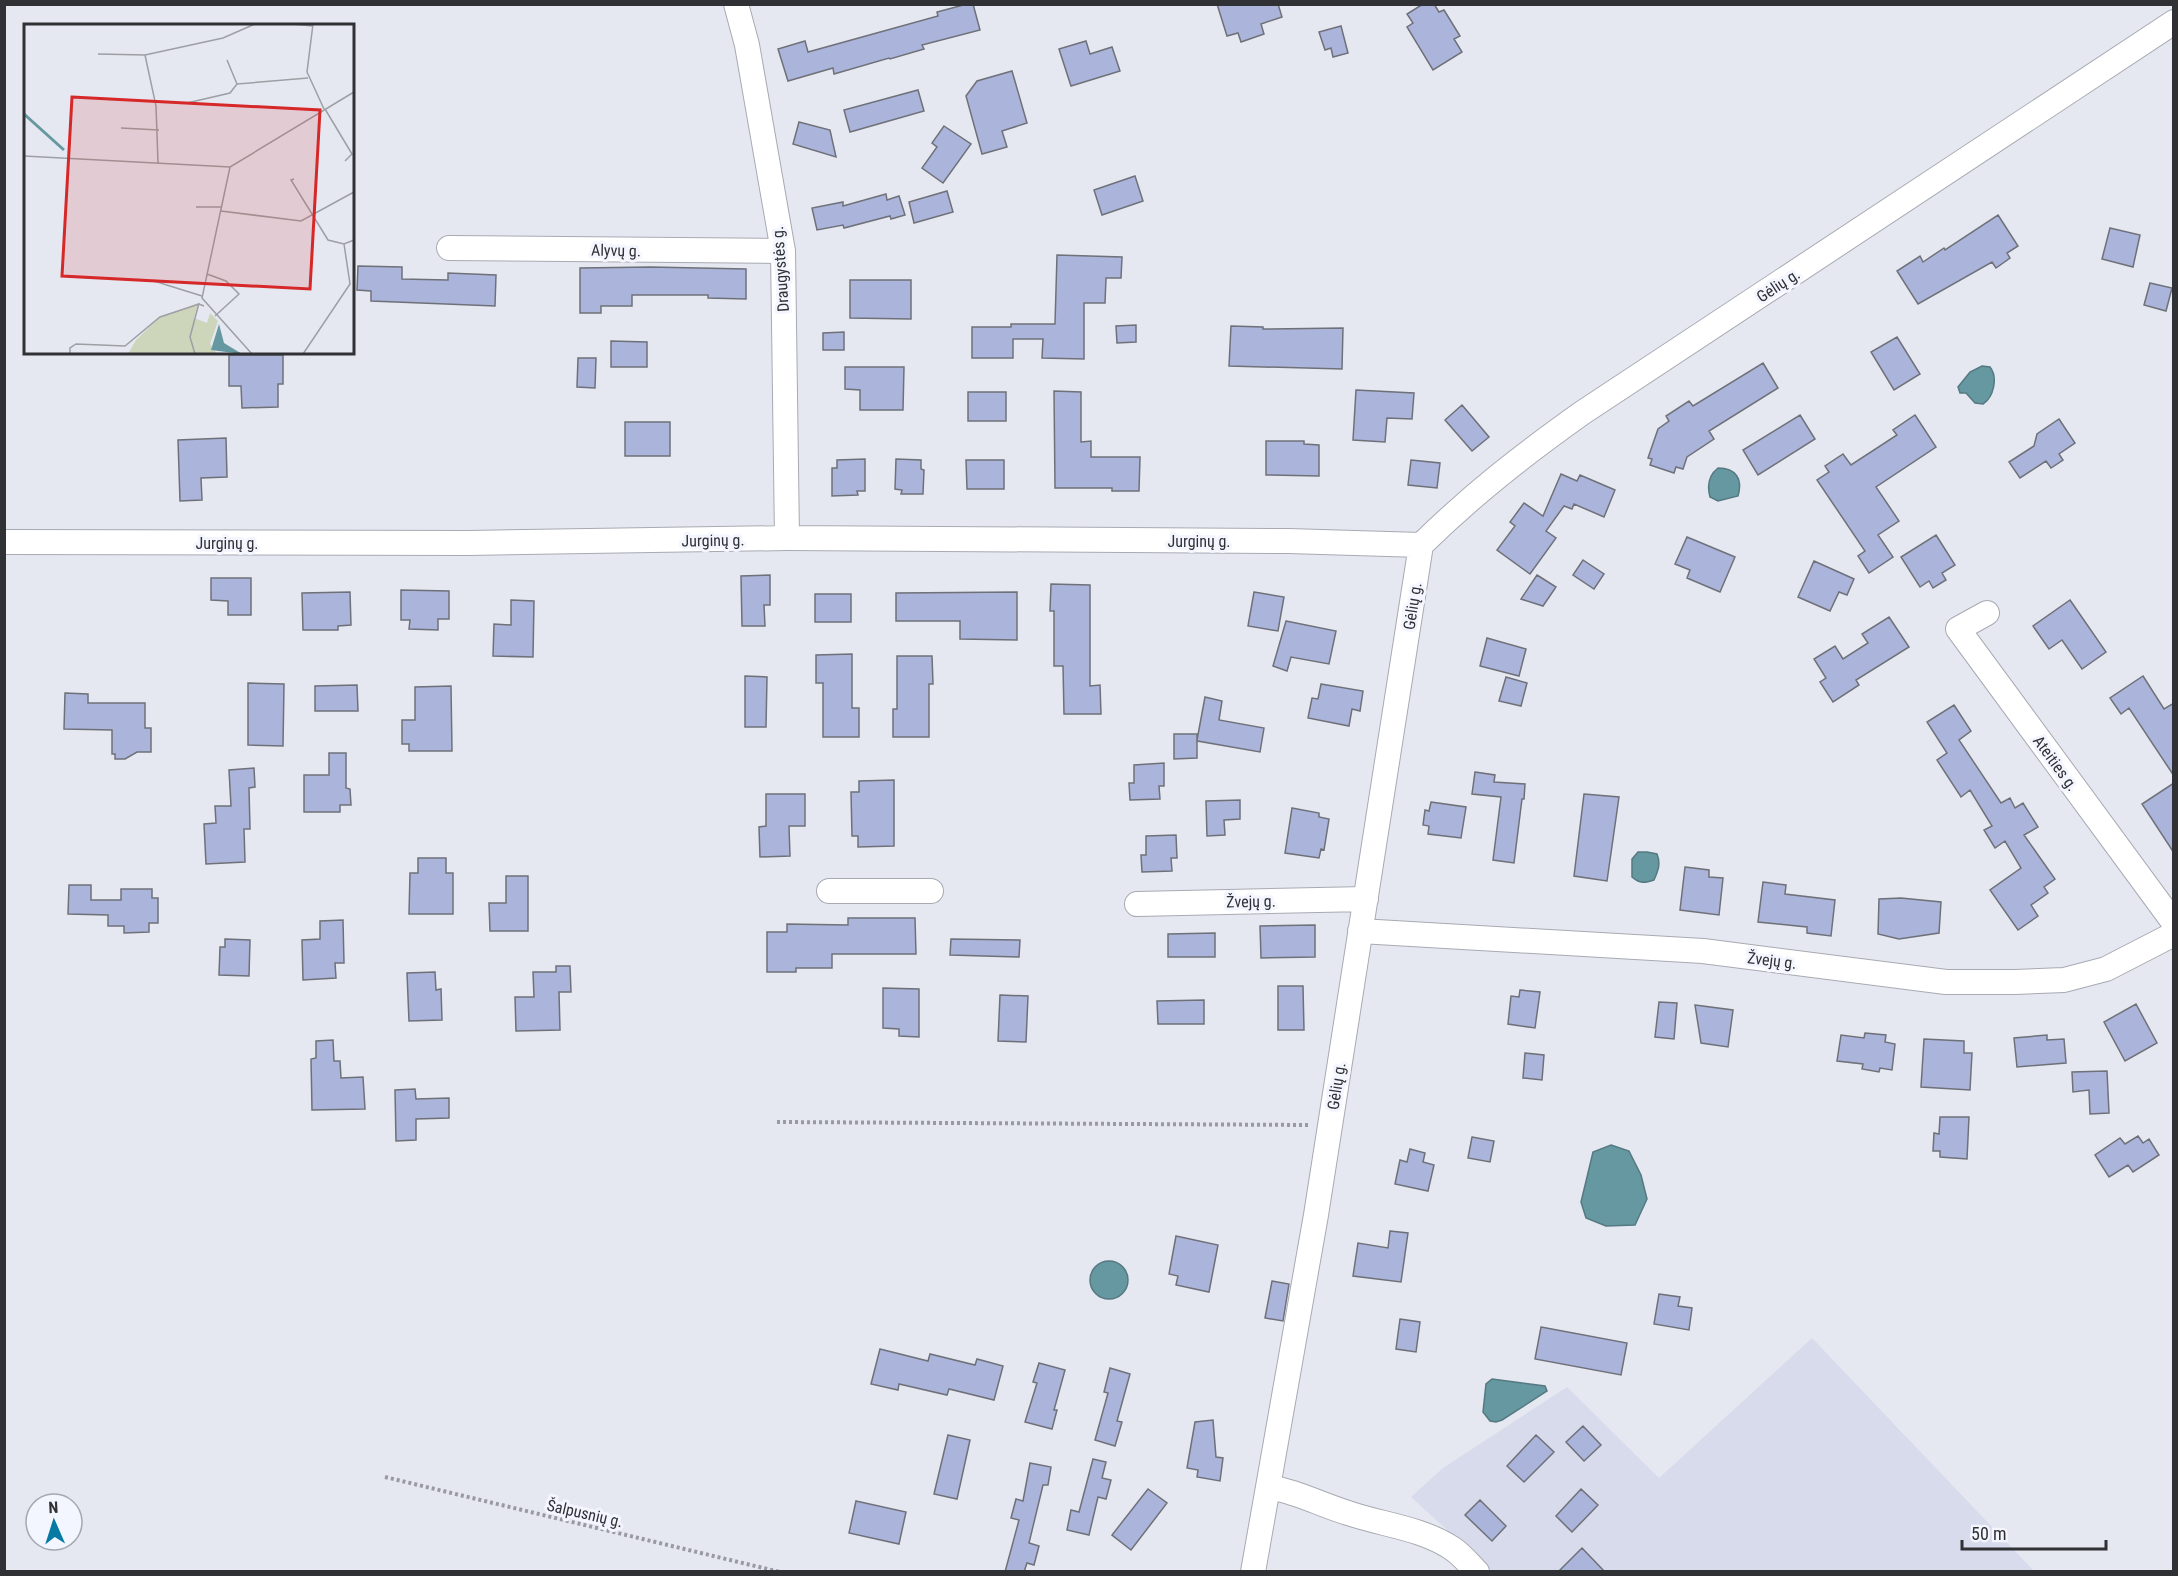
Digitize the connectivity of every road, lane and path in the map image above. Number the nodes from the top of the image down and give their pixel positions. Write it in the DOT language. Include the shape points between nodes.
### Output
graph roads {
  1 [pos="736,4"];
  2 [pos="2174,22"];
  3 [pos="449,248"];
  4 [pos="783,251"];
  5 [pos="787,538"];
  6 [pos="4,542"];
  7 [pos="1421,545"];
  8 [pos="1987,613"];
  9 [pos="829,891"];
  10 [pos="931,891"];
  11 [pos="1366,899"];
  12 [pos="1137,904"];
  13 [pos="2174,923"];
  14 [pos="1360,931"];
  15 [pos="2174,934"];
  16 [pos="777,1122"];
  17 [pos="1330,1125"];
  18 [pos="385,1477"];
  19 [pos="1268,1487"];
  20 [pos="780,1572"];
  21 [pos="1253,1572"];
  22 [pos="1477,1572"];
  1 -- 4 [label="street, Draugystės g." via="747,45"];
  2 -- 7 [label="street, Gėlių g." via="1582,413 1508,466"];
  3 -- 4 [label="street, Alyvų g."];
  4 -- 5 [label="street, Draugystės g."];
  5 -- 6 [label="street, Jurginų g." via="468,543"];
  5 -- 7 [label="street, Jurginų g."];
  7 -- 11 [label="street, Gėlių g."];
  8 -- 13 [label="street, Ateities g." via="1958,629"];
  9 -- 10 [label="street"];
  11 -- 12 [label="street, Žvejų g."];
  11 -- 14 [label="street, Gėlių g."];
  14 -- 15 [label="street, Žvejų g." via="1703,951 1946,982 2064,980 2106,969"];
  14 -- 17 [label="street, Gėlių g."];
  16 -- 17 [label="path"];
  17 -- 19 [label="street, Gėlių g."];
  18 -- 20 [label="path, Šalpusnių g."];
  19 -- 21 [label="street, Gėlių g."];
  19 -- 22 [label="street" via="1435,1538"];
}
